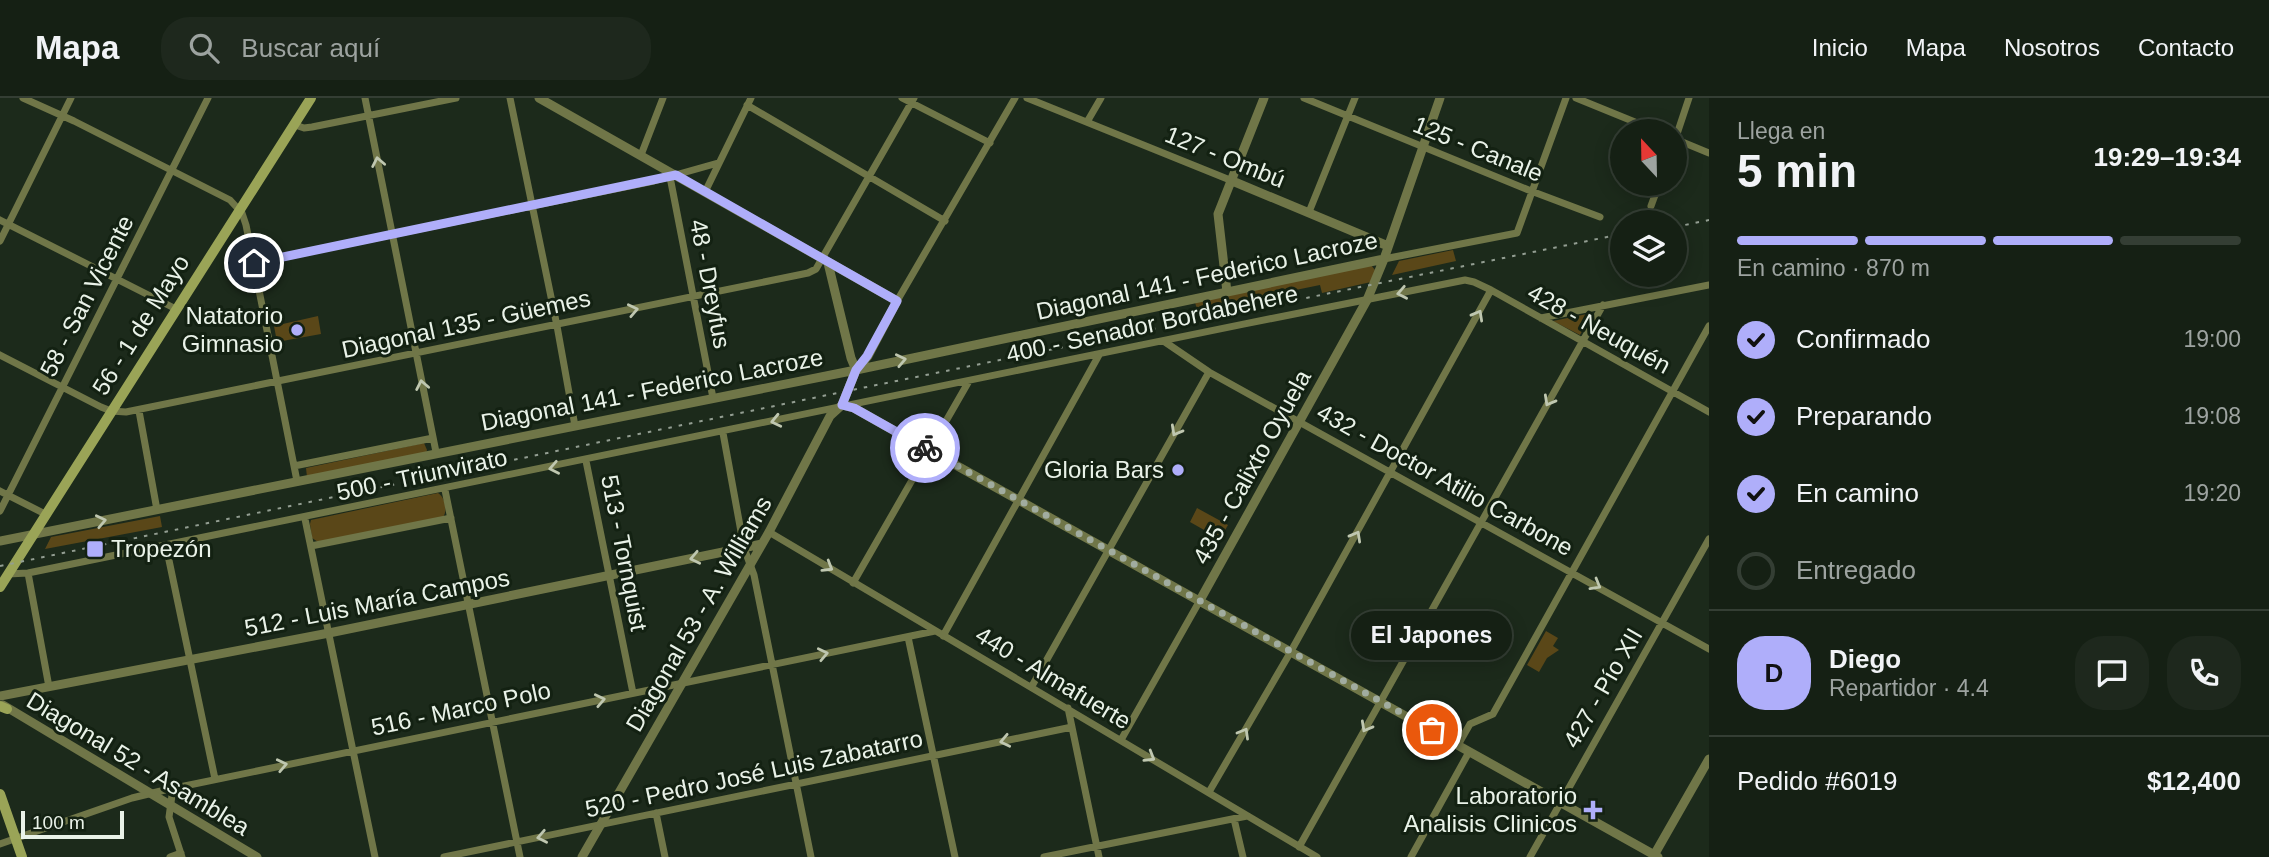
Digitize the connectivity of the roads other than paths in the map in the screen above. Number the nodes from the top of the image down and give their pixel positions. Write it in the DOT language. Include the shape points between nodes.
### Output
graph roads {
  1 [pos="23,98"];
  2 [pos="71,98"];
  3 [pos="208,98"];
  4 [pos="312,98"];
  5 [pos="365,98"];
  6 [pos="456,98"];
  7 [pos="510,98"];
  8 [pos="539,98"];
  9 [pos="663,98"];
  10 [pos="902,98"];
  11 [pos="1015,98"];
  12 [pos="1027,98"];
  13 [pos="1101,98"];
  14 [pos="1264,98"];
  15 [pos="1304,98"];
  16 [pos="1355,98"];
  17 [pos="1440,98"];
  18 [pos="1566,98"];
  19 [pos="1576,98"];
  20 [pos="1689,98"];
  21 [pos="912,100"];
  22 [pos="749,102"];
  23 [pos="368,115"];
  24 [pos="62,116"];
  25 [pos="1348,116"];
  26 [pos="1628,119"];
  27 [pos="1682,119"];
  28 [pos="1087,122"];
  29 [pos="295,125"];
  30 [pos="989,143"];
  31 [pos="1687,144"];
  32 [pos="1423,147"];
  33 [pos="1709,153"];
  34 [pos="641,155"];
  35 [pos="718,163"];
  36 [pos="172,170"];
  37 [pos="673,176"];
  38 [pos="867,177"];
  39 [pos="1230,180"];
  40 [pos="1531,191"];
  41 [pos="705,192"];
  42 [pos="1655,196"];
  43 [pos="532,206"];
  44 [pos="1651,206"];
  45 [pos="240,209"];
  46 [pos="1309,212"];
  47 [pos="1600,217"];
  48 [pos="0,220"];
  49 [pos="945,221"];
  50 [pos="9,224"];
  51 [pos="393,235"];
  52 [pos="0,241"];
  53 [pos="1388,246"];
  54 [pos="1408,254"];
  55 [pos="1384,259"];
  56 [pos="824,261"];
  57 [pos="254,263"];
  58 [pos="117,278"];
  59 [pos="1469,280"];
  60 [pos="1709,285"];
  61 [pos="1491,290"];
  62 [pos="1227,292"];
  63 [pos="694,297"];
  64 [pos="1367,299"];
  65 [pos="897,301"];
  66 [pos="1604,305"];
  67 [pos="176,309"];
  68 [pos="1540,318"];
  69 [pos="557,326"];
  70 [pos="1709,326"];
  71 [pos="1583,341"];
  72 [pos="1165,342"];
  73 [pos="416,354"];
  74 [pos="0,355"];
  75 [pos="1099,355"];
  76 [pos="856,370"];
  77 [pos="1209,372"];
  78 [pos="969,381"];
  79 [pos="278,383"];
  80 [pos="62,387"];
  81 [pos="1673,392"];
  82 [pos="713,398"];
  83 [pos="842,405"];
  84 [pos="111,411"];
  85 [pos="139,411"];
  86 [pos="1709,412"];
  87 [pos="1300,422"];
  88 [pos="575,426"];
  89 [pos="723,433"];
  90 [pos="433,438"];
  91 [pos="929,450"];
  92 [pos="436,452"];
  93 [pos="586,461"];
  94 [pos="294,466"];
  95 [pos="1392,472"];
  96 [pos="297,481"];
  97 [pos="445,490"];
  98 [pos="0,491"];
  99 [pos="8,495"];
  100 [pos="1018,500"];
  101 [pos="157,510"];
  102 [pos="0,511"];
  103 [pos="47,515"];
  104 [pos="451,518"];
  105 [pos="305,519"];
  106 [pos="1481,522"];
  107 [pos="769,532"];
  108 [pos="34,534"];
  109 [pos="1709,539"];
  110 [pos="0,541"];
  111 [pos="762,544"];
  112 [pos="166,546"];
  113 [pos="311,546"];
  114 [pos="744,548"];
  115 [pos="1108,551"];
  116 [pos="750,565"];
  117 [pos="1573,572"];
  118 [pos="28,573"];
  119 [pos="8,575"];
  120 [pos="609,576"];
  121 [pos="853,583"];
  122 [pos="0,587"];
  123 [pos="1199,602"];
  124 [pos="469,604"];
  125 [pos="1662,623"];
  126 [pos="329,633"];
  127 [pos="939,633"];
  128 [pos="908,637"];
  129 [pos="1709,649"];
  130 [pos="1290,653"];
  131 [pos="190,660"];
  132 [pos="773,664"];
  133 [pos="681,684"];
  134 [pos="1032,686"];
  135 [pos="49,687"];
  136 [pos="633,693"];
  137 [pos="0,696"];
  138 [pos="1380,702"];
  139 [pos="2,706"];
  140 [pos="1068,708"];
  141 [pos="493,722"];
  142 [pos="1072,727"];
  143 [pos="1121,740"];
  144 [pos="1458,746"];
  145 [pos="354,751"];
  146 [pos="1469,752"];
  147 [pos="933,757"];
  148 [pos="1708,765"];
  149 [pos="215,779"];
  150 [pos="797,784"];
  151 [pos="173,788"];
  152 [pos="1209,792"];
  153 [pos="0,794"];
  154 [pos="149,794"];
  155 [pos="1560,802"];
  156 [pos="171,806"];
  157 [pos="656,813"];
  158 [pos="1247,816"];
  159 [pos="1234,819"];
  160 [pos="600,826"];
  161 [pos="16,839"];
  162 [pos="517,842"];
  163 [pos="0,844"];
  164 [pos="1097,846"];
  165 [pos="1299,846"];
  166 [pos="181,855"];
  167 [pos="1655,856"];
  168 [pos="22,857"];
  169 [pos="170,857"];
  170 [pos="257,857"];
  171 [pos="375,857"];
  172 [pos="444,857"];
  173 [pos="520,857"];
  174 [pos="582,857"];
  175 [pos="665,857"];
  176 [pos="811,857"];
  177 [pos="955,857"];
  178 [pos="1044,857"];
  179 [pos="1099,857"];
  180 [pos="1243,857"];
  181 [pos="1317,857"];
  182 [pos="1411,857"];
  183 [pos="1530,857"];
  1 -- 24 [label="street"];
  2 -- 24 [label="street"];
  3 -- 36 [label="street, 58 - San Vicente"];
  4 -- 29 [label="main road, 56 - 1 de Mayo"];
  5 -- 23 [label="street"];
  6 -- 23 [label="street"];
  7 -- 43 [label="street"];
  8 -- 34 [label="street"];
  9 -- 34 [label="street"];
  10 -- 21 [label="street"];
  11 -- 30 [label="street"];
  12 -- 28 [label="street, 127 - Ombú"];
  13 -- 28 [label="street"];
  14 -- 39 [label="street"];
  15 -- 25 [label="street, 125 - Canale"];
  16 -- 25 [label="street"];
  17 -- 32 [label="street, 435 - Calixto Oyuela"];
  18 -- 40 [label="street"];
  19 -- 26 [label="street"];
  20 -- 27 [label="street"];
  21 -- 30 [label="street"];
  21 -- 38 [label="street"];
  22 -- 35 [label="street"];
  22 -- 38 [label="street"];
  23 -- 29 [label="street" via="304,128"];
  51 -- 23 [label="street, one-way"];
  24 -- 36 [label="street"];
  24 -- 50 [label="street"];
  25 -- 32 [label="street, 125 - Canale"];
  25 -- 46 [label="street"];
  28 -- 39 [label="street, 127 - Ombú"];
  29 -- 45 [label="main road, 56 - 1 de Mayo"];
  30 -- 49 [label="street"];
  31 -- 33 [label="street"];
  32 -- 40 [label="street, 125 - Canale"];
  32 -- 53 [label="street, 435 - Calixto Oyuela"];
  34 -- 37 [label="street"];
  35 -- 37 [label="street"];
  35 -- 41 [label="street"];
  36 -- 45 [label="street"];
  36 -- 58 [label="street, 58 - San Vicente"];
  37 -- 41 [label="street"];
  37 -- 43 [label="street"];
  37 -- 63 [label="street, 48 - Dreyfus"];
  38 -- 49 [label="street"];
  38 -- 56 [label="street"];
  39 -- 46 [label="street, 127 - Ombú"];
  39 -- 62 [label="street" via="1218,214"];
  40 -- 47 [label="street, 125 - Canale"];
  40 -- 54 [label="street, Diagonal 141 - Federico Lacroze" via="1517,233"];
  41 -- 56 [label="street"];
  42 -- 44 [label="street"];
  43 -- 51 [label="street"];
  43 -- 69 [label="street"];
  45 -- 57 [label="street"];
  45 -- 67 [label="main road, 56 - 1 de Mayo"];
  46 -- 53 [label="street, 127 - Ombú"];
  48 -- 50 [label="street"];
  49 -- 65 [label="street"];
  50 -- 52 [label="street"];
  50 -- 58 [label="street"];
  51 -- 57 [label="street"];
  51 -- 73 [label="street"];
  53 -- 54 [label="street, 127 - Ombú"];
  53 -- 55 [label="street, 435 - Calixto Oyuela"];
  54 -- 55 [label="street, Diagonal 141 - Federico Lacroze"];
  55 -- 62 [label="street, Diagonal 141 - Federico Lacroze"];
  55 -- 64 [label="street, 435 - Calixto Oyuela"];
  56 -- 63 [label="street, Diagonal 135 - Güemes" via="808,273"];
  56 -- 65 [label="street"];
  56 -- 76 [label="street"];
  57 -- 79 [label="street"];
  58 -- 67 [label="street"];
  58 -- 80 [label="street, 58 - San Vicente"];
  59 -- 61 [label="street, 428 - Neuquén"];
  59 -- 64 [label="street, 400 - Senador Bordabehere, one-way"];
  60 -- 66 [label="street"];
  61 -- 68 [label="street, 428 - Neuquén"];
  95 -- 61 [label="street, one-way"];
  76 -- 62 [label="street, Diagonal 141 - Federico Lacroze, one-way"];
  69 -- 63 [label="street, Diagonal 135 - Güemes, one-way"];
  63 -- 82 [label="street, 48 - Dreyfus"];
  64 -- 72 [label="street, 400 - Senador Bordabehere"];
  64 -- 87 [label="street, 435 - Calixto Oyuela"];
  65 -- 76 [label="street, Diagonal 53 - A. Williams"];
  66 -- 68 [label="street"];
  66 -- 71 [label="street"];
  67 -- 84 [label="main road, 56 - 1 de Mayo"];
  68 -- 71 [label="street, 428 - Neuquén"];
  69 -- 73 [label="street, Diagonal 135 - Güemes"];
  69 -- 88 [label="street"];
  70 -- 81 [label="street"];
  71 -- 81 [label="street, 428 - Neuquén"];
  71 -- 106 [label="street, one-way"];
  72 -- 75 [label="street, 400 - Senador Bordabehere"];
  72 -- 77 [label="street, 432 - Doctor Atilio Carbone"];
  73 -- 79 [label="street, Diagonal 135 - Güemes"];
  90 -- 73 [label="street, one-way"];
  74 -- 80 [label="street"];
  75 -- 78 [label="street, 400 - Senador Bordabehere"];
  75 -- 100 [label="street"];
  76 -- 82 [label="street, Diagonal 141 - Federico Lacroze"];
  76 -- 83 [label="street, Diagonal 53 - A. Williams"];
  77 -- 87 [label="street, 432 - Doctor Atilio Carbone"];
  77 -- 115 [label="street, one-way"];
  78 -- 83 [label="street, 400 - Senador Bordabehere"];
  78 -- 91 [label="street"];
  79 -- 85 [label="street, Diagonal 135 - Güemes"];
  79 -- 94 [label="street"];
  80 -- 84 [label="street"];
  80 -- 99 [label="street, 58 - San Vicente"];
  81 -- 86 [label="street, 428 - Neuquén"];
  81 -- 117 [label="street"];
  82 -- 88 [label="street, Diagonal 141 - Federico Lacroze"];
  83 -- 89 [label="street, 500 - Triunvirato, one-way"];
  83 -- 91 [label="street"];
  83 -- 107 [label="street, Diagonal 53 - A. Williams" via="831,416"];
  84 -- 85 [label="street, Diagonal 135 - Güemes"];
  84 -- 103 [label="main road, 56 - 1 de Mayo"];
  85 -- 101 [label="street"];
  87 -- 95 [label="street, 432 - Doctor Atilio Carbone"];
  87 -- 123 [label="street, 435 - Calixto Oyuela"];
  88 -- 92 [label="street, Diagonal 141 - Federico Lacroze"];
  89 -- 93 [label="street, 500 - Triunvirato"];
  89 -- 114 [label="street"];
  90 -- 92 [label="street"];
  90 -- 94 [label="street"];
  91 -- 100 [label="street"];
  91 -- 121 [label="street"];
  92 -- 96 [label="street, Diagonal 141 - Federico Lacroze"];
  93 -- 97 [label="street, 500 - Triunvirato, one-way"];
  93 -- 120 [label="street, 513 - Tornquist"];
  94 -- 96 [label="street"];
  95 -- 106 [label="street, 432 - Doctor Atilio Carbone"];
  130 -- 95 [label="street, one-way"];
  96 -- 101 [label="street, Diagonal 141 - Federico Lacroze"];
  97 -- 104 [label="street"];
  97 -- 105 [label="street, 500 - Triunvirato"];
  98 -- 99 [label="street"];
  99 -- 102 [label="street, 58 - San Vicente"];
  99 -- 103 [label="street"];
  100 -- 115 [label="street"];
  100 -- 127 [label="street"];
  108 -- 101 [label="street, Diagonal 141 - Federico Lacroze, one-way"];
  103 -- 108 [label="main road, 56 - 1 de Mayo"];
  104 -- 113 [label="street"];
  104 -- 124 [label="street"];
  105 -- 112 [label="street, 500 - Triunvirato"];
  105 -- 113 [label="street"];
  106 -- 117 [label="street, 432 - Doctor Atilio Carbone"];
  106 -- 138 [label="street"];
  107 -- 111 [label="street, Diagonal 53 - A. Williams"];
  107 -- 121 [label="street, 440 - Almafuerte, one-way"];
  108 -- 110 [label="street, Diagonal 141 - Federico Lacroze"];
  108 -- 119 [label="main road, 56 - 1 de Mayo"];
  109 -- 125 [label="street, 427 - Pío XII"];
  111 -- 114 [label="street, 512 - Luis María Campos"];
  111 -- 116 [label="street, Diagonal 53 - A. Williams"];
  112 -- 118 [label="street, 500 - Triunvirato"];
  112 -- 131 [label="street"];
  113 -- 126 [label="street"];
  114 -- 116 [label="street"];
  114 -- 120 [label="street, 512 - Luis María Campos, one-way"];
  115 -- 123 [label="street"];
  115 -- 134 [label="street"];
  116 -- 132 [label="street"];
  116 -- 133 [label="street, Diagonal 53 - A. Williams"];
  117 -- 125 [label="street, 432 - Doctor Atilio Carbone, one-way"];
  117 -- 144 [label="street" via="1493,713 1470,724"];
  118 -- 119 [label="street, 500 - Triunvirato"];
  118 -- 135 [label="street"];
  119 -- 122 [label="main road, 56 - 1 de Mayo"];
  120 -- 124 [label="street, 512 - Luis María Campos"];
  120 -- 136 [label="street, 513 - Tornquist"];
  121 -- 127 [label="street, 440 - Almafuerte"];
  123 -- 130 [label="street"];
  123 -- 143 [label="street, 435 - Calixto Oyuela"];
  124 -- 126 [label="street, 512 - Luis María Campos"];
  124 -- 141 [label="street"];
  125 -- 129 [label="street, 432 - Doctor Atilio Carbone"];
  125 -- 155 [label="street, 427 - Pío XII"];
  126 -- 131 [label="street, 512 - Luis María Campos"];
  126 -- 145 [label="street"];
  127 -- 128 [label="street, 516 - Marco Polo"];
  127 -- 134 [label="street, 440 - Almafuerte"];
  132 -- 128 [label="street, 516 - Marco Polo, one-way"];
  128 -- 147 [label="street"];
  130 -- 138 [label="street"];
  152 -- 130 [label="street, one-way"];
  131 -- 135 [label="street, 512 - Luis María Campos"];
  131 -- 149 [label="street"];
  132 -- 133 [label="street, 516 - Marco Polo"];
  132 -- 150 [label="street"];
  133 -- 136 [label="street, 516 - Marco Polo"];
  133 -- 160 [label="street, Diagonal 53 - A. Williams"];
  134 -- 140 [label="street, 440 - Almafuerte"];
  135 -- 137 [label="street, 512 - Luis María Campos"];
  141 -- 136 [label="street, 516 - Marco Polo, one-way"];
  138 -- 144 [label="street"];
  138 -- 165 [label="street, one-way"];
  139 -- 154 [label="street, Diagonal 52 - Asamblea"];
  140 -- 142 [label="street"];
  140 -- 143 [label="street, 440 - Almafuerte"];
  141 -- 145 [label="street, 516 - Marco Polo"];
  141 -- 162 [label="street"];
  142 -- 147 [label="street, 520 - Pedro José Luis Zabatarro, one-way"];
  142 -- 164 [label="street"];
  143 -- 152 [label="street, 440 - Almafuerte, one-way"];
  144 -- 146 [label="street"];
  149 -- 145 [label="street, 516 - Marco Polo, one-way"];
  145 -- 171 [label="street"];
  146 -- 155 [label="street"];
  146 -- 182 [label="street"];
  147 -- 150 [label="street, 520 - Pedro José Luis Zabatarro"];
  147 -- 177 [label="street"];
  148 -- 167 [label="street"];
  149 -- 151 [label="street, 516 - Marco Polo"];
  150 -- 157 [label="street, 520 - Pedro José Luis Zabatarro"];
  150 -- 176 [label="street"];
  151 -- 154 [label="street, 516 - Marco Polo"];
  151 -- 156 [label="street"];
  152 -- 158 [label="street, 440 - Almafuerte"];
  153 -- 161 [label="main road"];
  154 -- 156 [label="street, Diagonal 52 - Asamblea"];
  154 -- 161 [label="street, 516 - Marco Polo"];
  155 -- 167 [label="street"];
  155 -- 183 [label="street, 427 - Pío XII"];
  156 -- 166 [label="street" via="170,821"];
  156 -- 170 [label="street, Diagonal 52 - Asamblea"];
  157 -- 160 [label="street, 520 - Pedro José Luis Zabatarro"];
  157 -- 175 [label="street"];
  158 -- 159 [label="street"];
  158 -- 165 [label="street, 440 - Almafuerte"];
  159 -- 164 [label="street"];
  159 -- 180 [label="street"];
  160 -- 162 [label="street, 520 - Pedro José Luis Zabatarro, one-way"];
  160 -- 174 [label="street, Diagonal 53 - A. Williams"];
  161 -- 163 [label="street, 516 - Marco Polo"];
  161 -- 168 [label="main road"];
  162 -- 172 [label="street, 520 - Pedro José Luis Zabatarro"];
  162 -- 173 [label="street"];
  164 -- 178 [label="street"];
  164 -- 179 [label="street"];
  165 -- 181 [label="street, 440 - Almafuerte"];
  166 -- 169 [label="street"];
}
